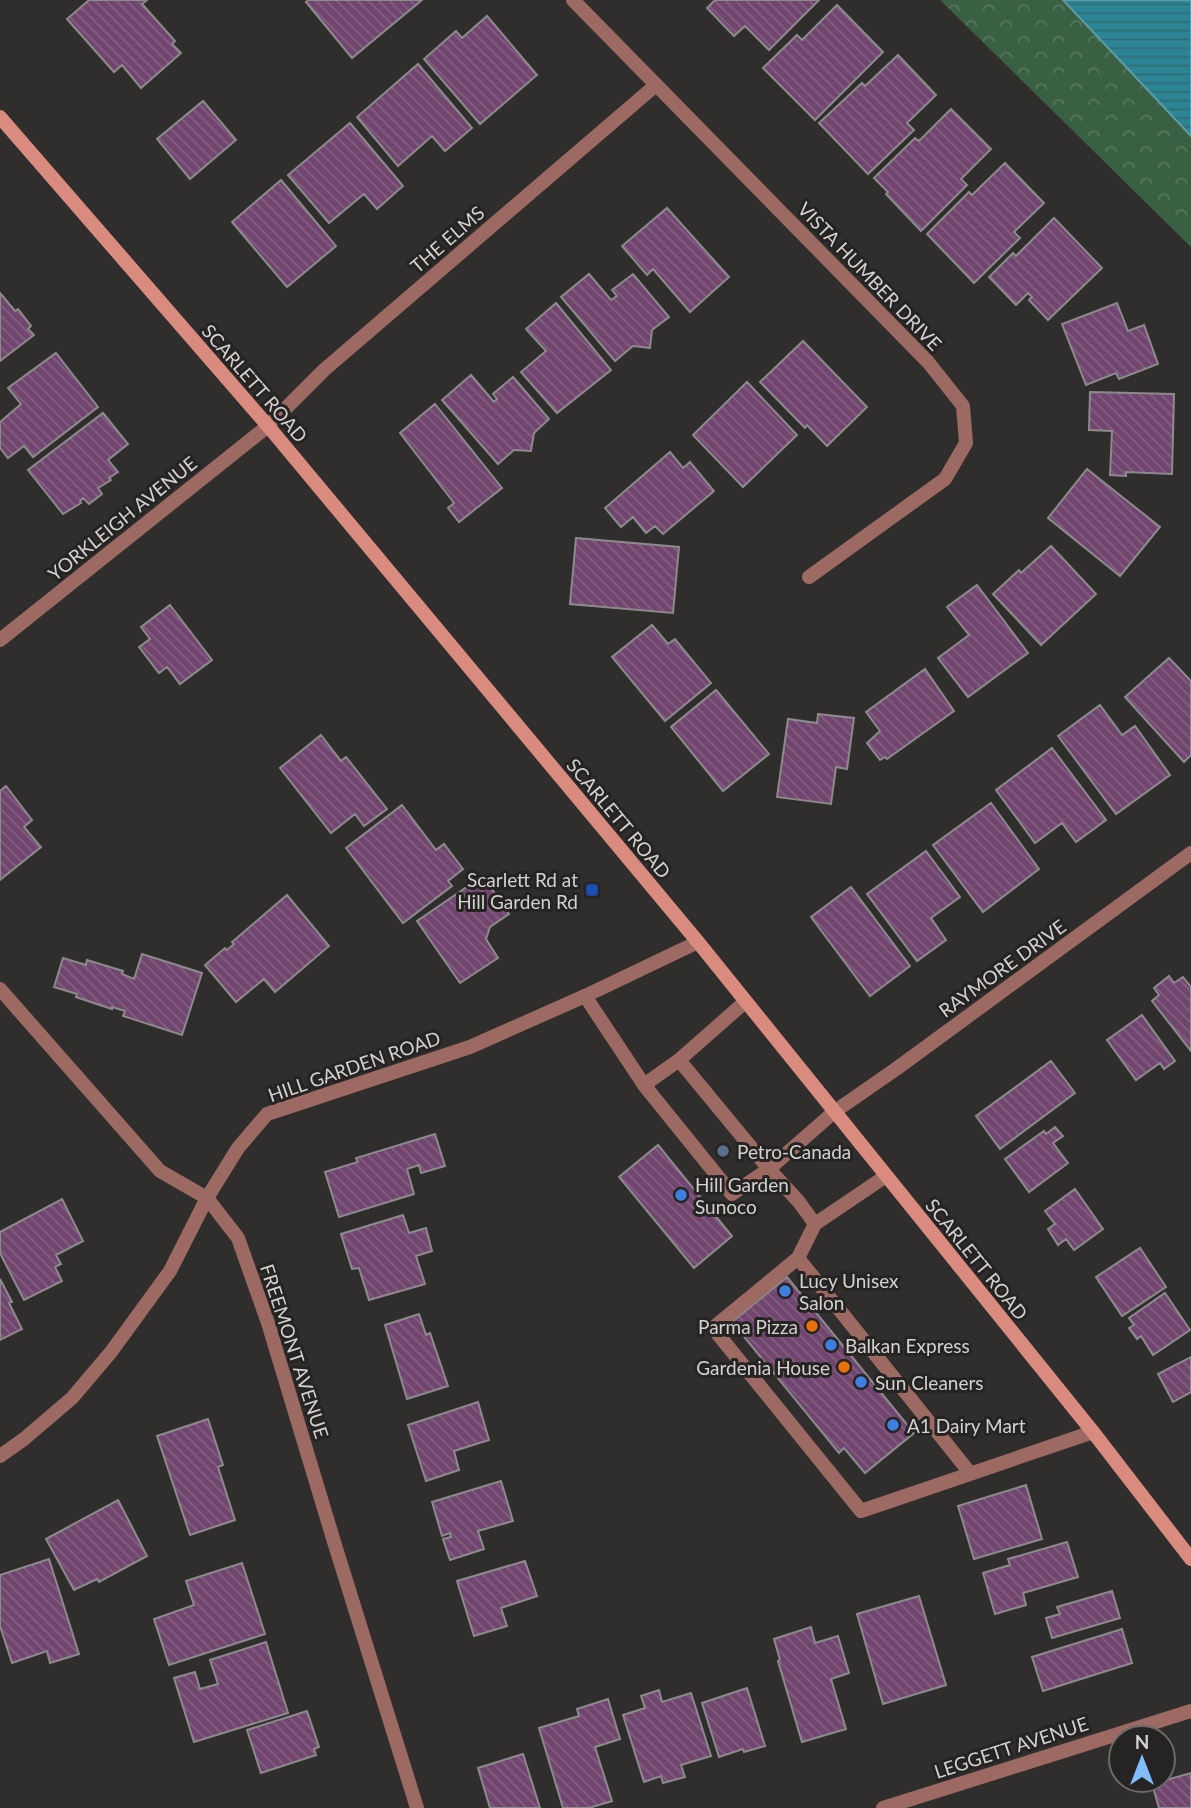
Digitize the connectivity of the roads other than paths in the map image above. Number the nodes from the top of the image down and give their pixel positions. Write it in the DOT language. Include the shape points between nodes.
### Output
graph roads {
  1 [pos="573,0"];
  2 [pos="656,85"];
  3 [pos="0,117"];
  4 [pos="268,426"];
  5 [pos="809,577"];
  6 [pos="0,640"];
  7 [pos="1191,853"];
  8 [pos="698,942"];
  9 [pos="0,989"];
  10 [pos="585,996"];
  11 [pos="745,1002"];
  12 [pos="679,1060"];
  13 [pos="644,1085"];
  14 [pos="834,1112"];
  15 [pos="769,1169"];
  16 [pos="886,1176"];
  17 [pos="207,1198"];
  18 [pos="815,1224"];
  19 [pos="799,1258"];
  20 [pos="1093,1432"];
  21 [pos="0,1455"];
  22 [pos="970,1474"];
  23 [pos="1191,1559"];
  24 [pos="1191,1711"];
  25 [pos="417,1808"];
  26 [pos="883,1808"];
  1 -- 2 [label="street, VISTA HUMBER DRIVE"];
  2 -- 4 [label="street, THE ELMS" via="324,370"];
  2 -- 5 [label="street, VISTA HUMBER DRIVE" via="928,362 963,406 966,443 945,479"];
  3 -- 4 [label="main road, SCARLETT ROAD"];
  4 -- 6 [label="street, YORKLEIGH AVENUE"];
  4 -- 8 [label="main road, SCARLETT ROAD"];
  7 -- 14 [label="street, RAYMORE DRIVE"];
  8 -- 10 [label="street, HILL GARDEN ROAD"];
  8 -- 11 [label="main road, SCARLETT ROAD"];
  9 -- 17 [label="street, FREEMONT AVENUE" via="160,1171"];
  10 -- 13 [label="street"];
  10 -- 17 [label="street, HILL GARDEN ROAD" via="470,1047 267,1114 238,1147"];
  11 -- 12 [label="street"];
  11 -- 14 [label="main road, SCARLETT ROAD"];
  12 -- 13 [label="street"];
  12 -- 15 [label="street"];
  13 -- 15 [label="street, RAYMORE DRIVE" via="732,1194"];
  14 -- 15 [label="street, RAYMORE DRIVE"];
  14 -- 16 [label="main road, SCARLETT ROAD"];
  15 -- 18 [label="street"];
  16 -- 18 [label="street"];
  16 -- 20 [label="main road, SCARLETT ROAD"];
  17 -- 21 [label="street, HILL GARDEN ROAD" via="170,1271 111,1352 72,1398"];
  17 -- 25 [label="street, FREEMONT AVENUE" via="238,1238 268,1323"];
  18 -- 19 [label="street"];
  19 -- 22 [label="street"];
  19 -- 22 [label="street" via="713,1328 861,1511"];
  20 -- 22 [label="street"];
  20 -- 23 [label="main road, SCARLETT ROAD"];
  24 -- 26 [label="street, LEGGETT AVENUE"];
}
